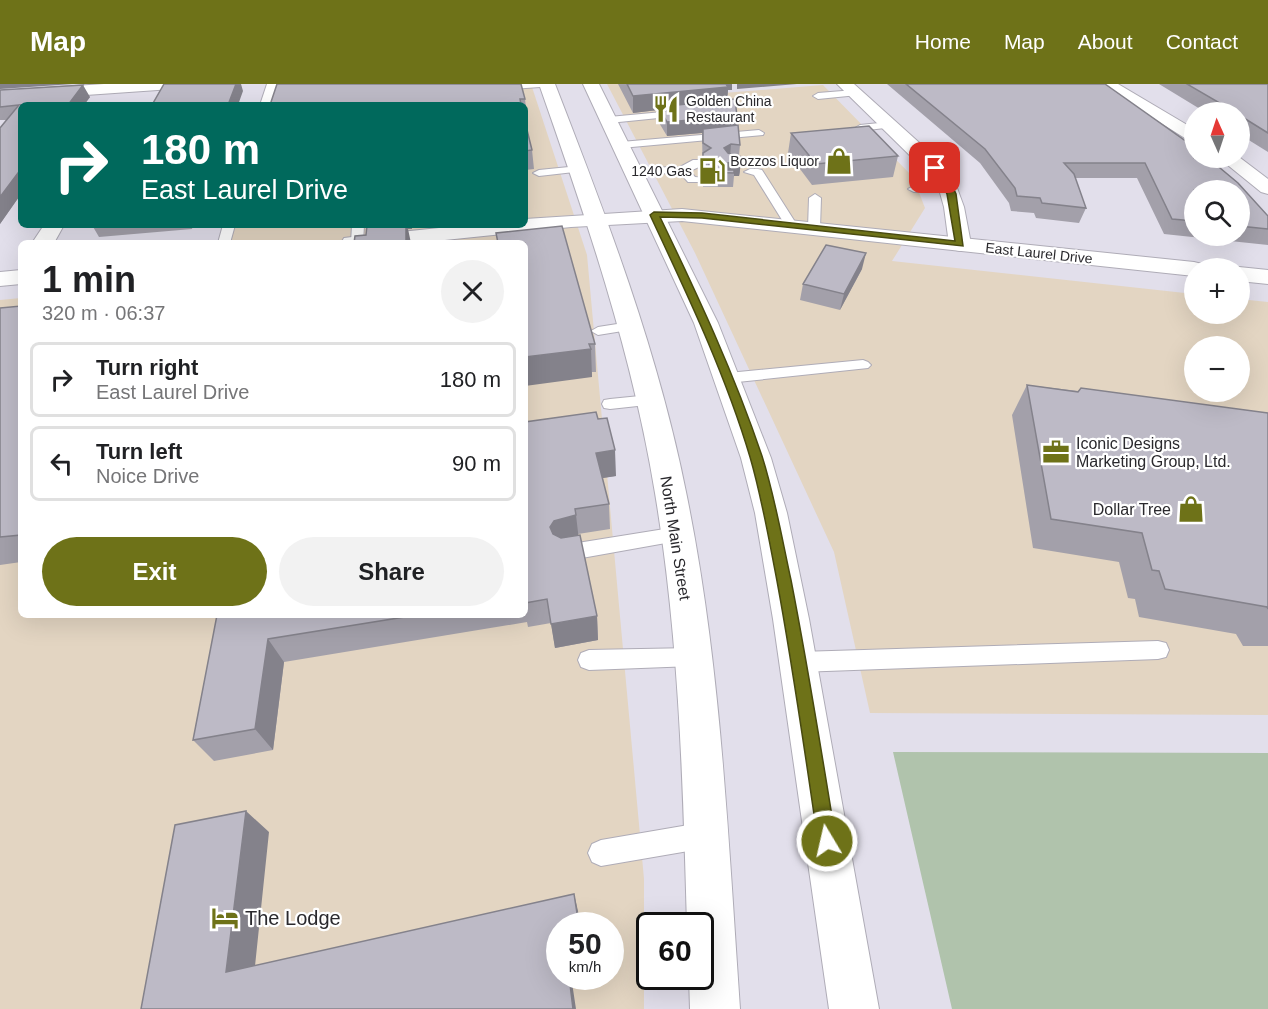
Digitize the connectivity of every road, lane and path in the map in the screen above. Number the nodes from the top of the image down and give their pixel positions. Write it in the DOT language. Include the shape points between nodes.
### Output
graph roads {
  1 [pos="172,84"];
  2 [pos="272,84"];
  3 [pos="540,84"];
  4 [pos="547,84"];
  5 [pos="591,84"];
  6 [pos="1107,84"];
  7 [pos="134,85"];
  8 [pos="481,88"];
  9 [pos="850,89"];
  10 [pos="0,96"];
  11 [pos="818,96"];
  12 [pos="126,102"];
  13 [pos="266,102"];
  14 [pos="696,112"];
  15 [pos="609,120"];
  16 [pos="889,125"];
  17 [pos="860,128"];
  18 [pos="1184,130"];
  19 [pos="759,133"];
  20 [pos="621,146"];
  21 [pos="702,163"];
  22 [pos="1241,168"];
  23 [pos="579,169"];
  24 [pos="683,170"];
  25 [pos="634,171"];
  26 [pos="745,172"];
  27 [pos="536,174"];
  28 [pos="702,180"];
  29 [pos="949,187"];
  30 [pos="1268,188"];
  31 [pos="914,189"];
  32 [pos="815,198"];
  33 [pos="654,215"];
  34 [pos="596,218"];
  35 [pos="528,224"];
  36 [pos="791,225"];
  37 [pos="502,228"];
  38 [pos="814,228"];
  39 [pos="452,238"];
  40 [pos="414,240"];
  41 [pos="960,244"];
  42 [pos="1184,268"];
  43 [pos="1250,275"];
  44 [pos="18,277"];
  45 [pos="1268,277"];
  46 [pos="0,279"];
  47 [pos="630,326"];
  48 [pos="598,331"];
  49 [pos="863,365"];
  50 [pos="728,378"];
  51 [pos="650,400"];
  52 [pos="610,404"];
  53 [pos="677,534"];
  54 [pos="565,553"];
  55 [pos="1158,651"];
  56 [pos="693,657"];
  57 [pos="589,660"];
  58 [pos="799,662"];
  59 [pos="706,835"];
  60 [pos="601,853"];
  61 [pos="715,1009"];
  62 [pos="854,1009"];
  1 -- 7 [label="main road"];
  2 -- 13 [label="lane"];
  3 -- 8 [label="lane"];
  4 -- 23 [label="main road, North Main Street"];
  5 -- 15 [label="main road"];
  6 -- 18 [label="main road"];
  7 -- 10 [label="main road"];
  7 -- 12 [label="main road"];
  9 -- 11 [label="lane"];
  9 -- 16 [label="main road"];
  14 -- 15 [label="lane"];
  15 -- 20 [label="main road"];
  16 -- 17 [label="lane"];
  16 -- 29 [label="main road" via="935,168"];
  19 -- 20 [label="lane"];
  20 -- 25 [label="main road"];
  21 -- 24 [label="lane" via="693,163"];
  22 -- 30 [label="main road"];
  23 -- 27 [label="lane"];
  23 -- 34 [label="main road, North Main Street"];
  24 -- 25 [label="lane"];
  24 -- 28 [label="lane" via="692,180"];
  25 -- 33 [label="main road"];
  26 -- 36 [label="lane" via="758,172"];
  29 -- 31 [label="lane"];
  29 -- 41 [label="main road"];
  32 -- 38 [label="lane"];
  33 -- 34 [label="main road, East Laurel Drive"];
  33 -- 36 [label="main road, East Laurel Drive"];
  33 -- 50 [label="main road"];
  34 -- 35 [label="main road, East Laurel Drive"];
  34 -- 47 [label="main road, North Main Street"];
  36 -- 38 [label="main road, East Laurel Drive"];
  37 -- 39 [label="main road, East Laurel Drive"];
  38 -- 41 [label="main road, East Laurel Drive"];
  39 -- 40 [label="main road, East Laurel Drive"];
  41 -- 42 [label="main road, East Laurel Drive"];
  43 -- 45 [label="main road"];
  44 -- 46 [label="main road"];
  47 -- 48 [label="lane"];
  47 -- 51 [label="main road, North Main Street"];
  49 -- 50 [label="lane"];
  50 -- 58 [label="main road" via="771,513"];
  51 -- 52 [label="lane"];
  51 -- 53 [label="main road, North Main Street"];
  53 -- 54 [label="lane"];
  53 -- 56 [label="main road, North Main Street"];
  55 -- 58 [label="lane"];
  56 -- 57 [label="lane"];
  56 -- 59 [label="main road, North Main Street"];
  58 -- 62 [label="main road"];
  59 -- 60 [label="lane"];
  59 -- 61 [label="main road, North Main Street"];
}
